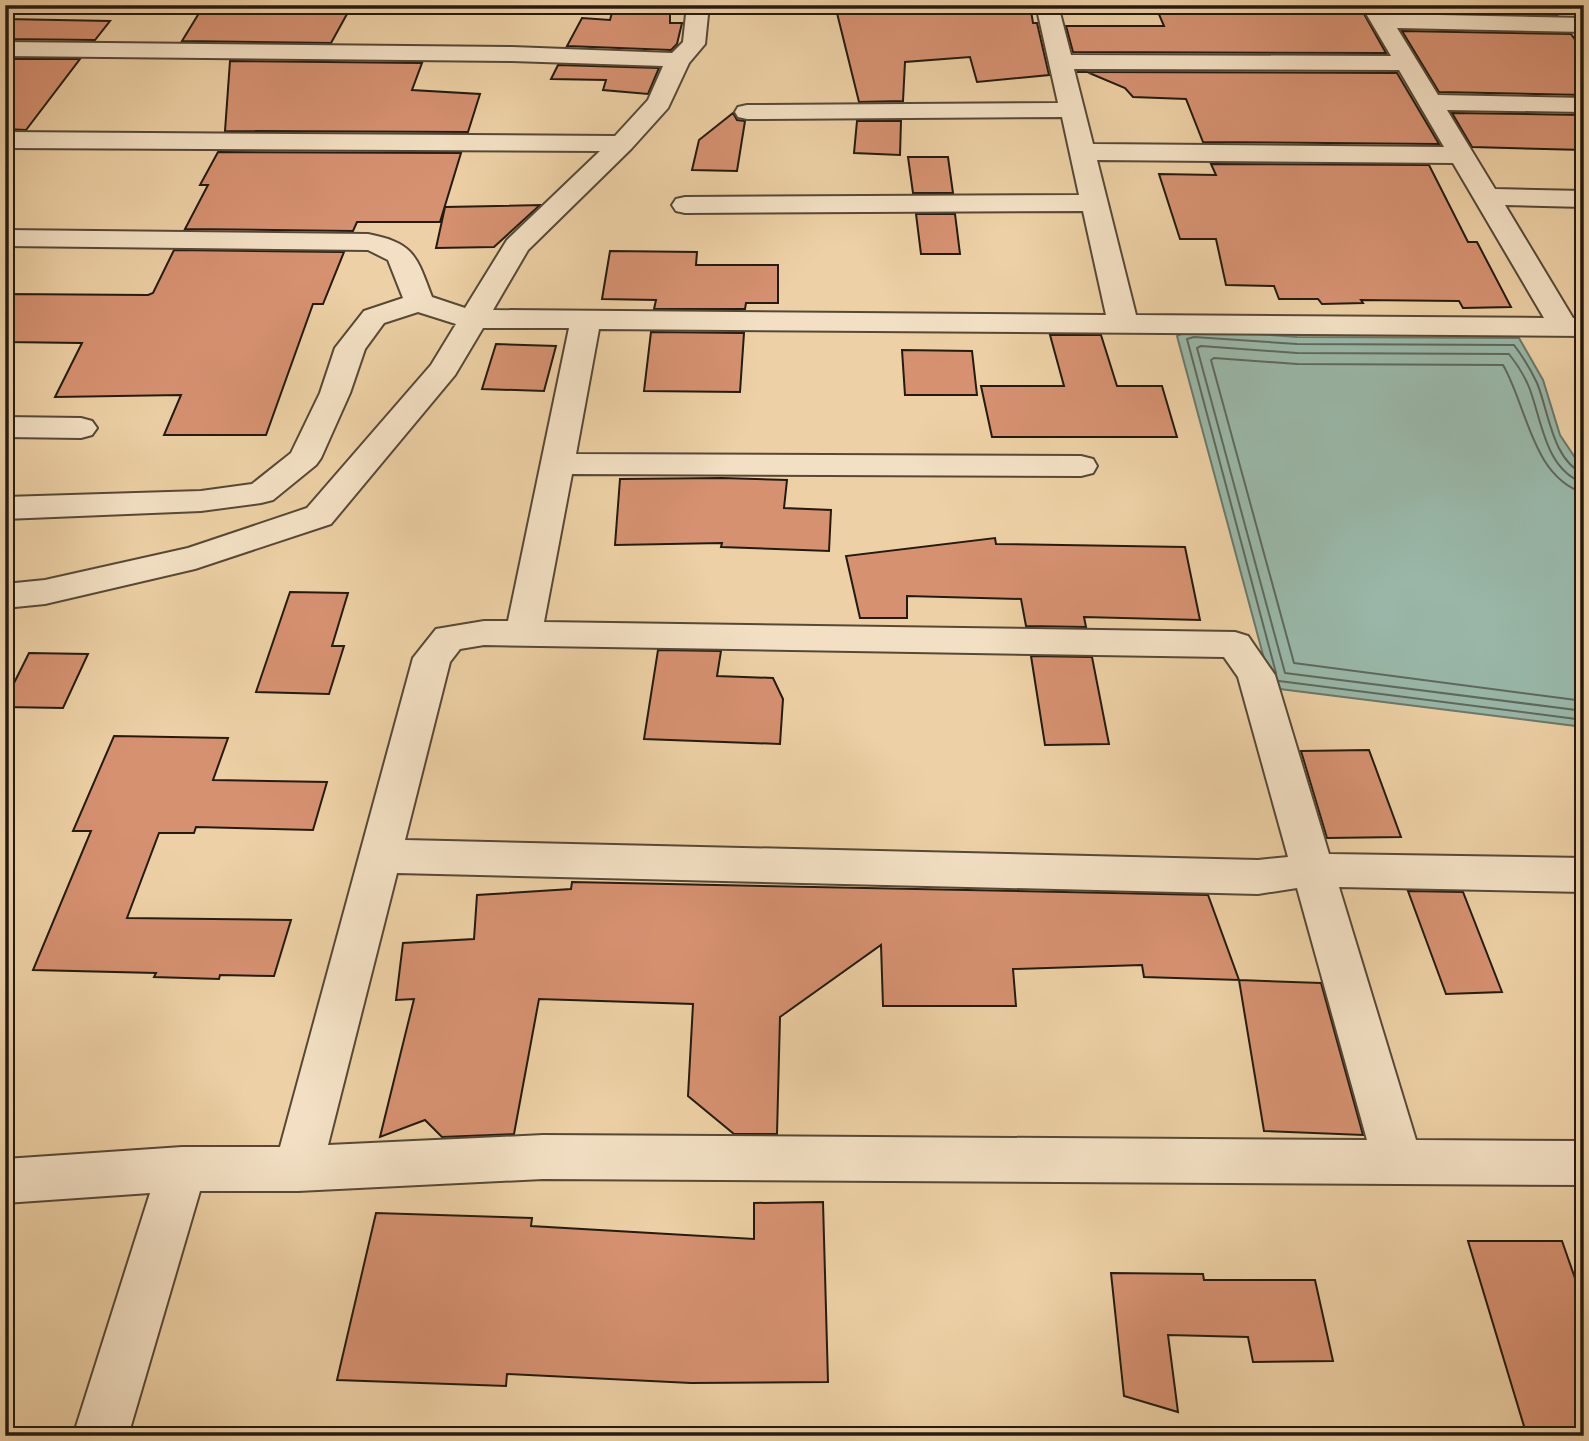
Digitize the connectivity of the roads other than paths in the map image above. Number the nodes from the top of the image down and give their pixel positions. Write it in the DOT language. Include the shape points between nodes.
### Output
graph roads {
  1 [pos="698,5"];
  2 [pos="1047,5"];
  3 [pos="1376,13"];
  4 [pos="1584,25"];
  5 [pos="5,50"];
  6 [pos="678,60"];
  7 [pos="1060,62"];
  8 [pos="1406,63"];
  9 [pos="1429,102"];
  10 [pos="1584,105"];
  11 [pos="1072,110"];
  12 [pos="747,112"];
  13 [pos="5,140"];
  14 [pos="622,144"];
  15 [pos="1082,152"];
  16 [pos="1461,155"];
  17 [pos="1486,197"];
  18 [pos="1584,199"];
  19 [pos="1094,203"];
  20 [pos="685,205"];
  21 [pos="5,238"];
  22 [pos="419,302"];
  23 [pos="474,318"];
  24 [pos="586,319"];
  25 [pos="1123,323"];
  26 [pos="1574,327"];
  27 [pos="5,427"];
  28 [pos="80,428"];
  29 [pos="558,464"];
  30 [pos="1081,466"];
  31 [pos="5,508"];
  32 [pos="5,596"];
  33 [pos="524,633"];
  34 [pos="380,856"];
  35 [pos="1311,870"];
  36 [pos="1584,875"];
  37 [pos="1398,1162"];
  38 [pos="1584,1163"];
  39 [pos="182,1169"];
  40 [pos="299,1169"];
  41 [pos="5,1181"];
  42 [pos="100,1436"];
  1 -- 6 [label="street" via="694,44"];
  2 -- 7 [label="street"];
  3 -- 4 [label="street"];
  3 -- 8 [label="street"];
  5 -- 6 [label="street" via="512,54"];
  6 -- 14 [label="street" via="659,103"];
  7 -- 8 [label="street"];
  7 -- 11 [label="street"];
  8 -- 9 [label="street"];
  9 -- 10 [label="street"];
  9 -- 16 [label="street"];
  11 -- 12 [label="street"];
  11 -- 15 [label="street"];
  13 -- 14 [label="street"];
  14 -- 23 [label="street" via="517,246"];
  15 -- 16 [label="street"];
  15 -- 19 [label="street"];
  16 -- 17 [label="street"];
  17 -- 18 [label="street"];
  17 -- 26 [label="street"];
  19 -- 20 [label="street"];
  19 -- 25 [label="street"];
  21 -- 22 [label="street" via="383,244 404,257"];
  22 -- 23 [label="street" via="444,313"];
  22 -- 31 [label="street" via="374,317 350,348 335,393 304,458 261,493 201,501"];
  23 -- 24 [label="street"];
  23 -- 32 [label="street" via="444,369 319,516 195,558 45,592"];
  24 -- 25 [label="street"];
  24 -- 29 [label="street"];
  25 -- 26 [label="street"];
  27 -- 28 [label="street"];
  29 -- 30 [label="street"];
  29 -- 33 [label="street"];
  33 -- 34 [label="street" via="449,638 432,657"];
  33 -- 35 [label="street" via="1235,645 1256,675"];
  34 -- 35 [label="street" via="1244,877"];
  34 -- 40 [label="street"];
  35 -- 36 [label="street"];
  35 -- 37 [label="street"];
  37 -- 38 [label="street"];
  37 -- 40 [label="street" via="542,1157"];
  39 -- 40 [label="street"];
  39 -- 41 [label="street"];
  39 -- 42 [label="street"];
}
